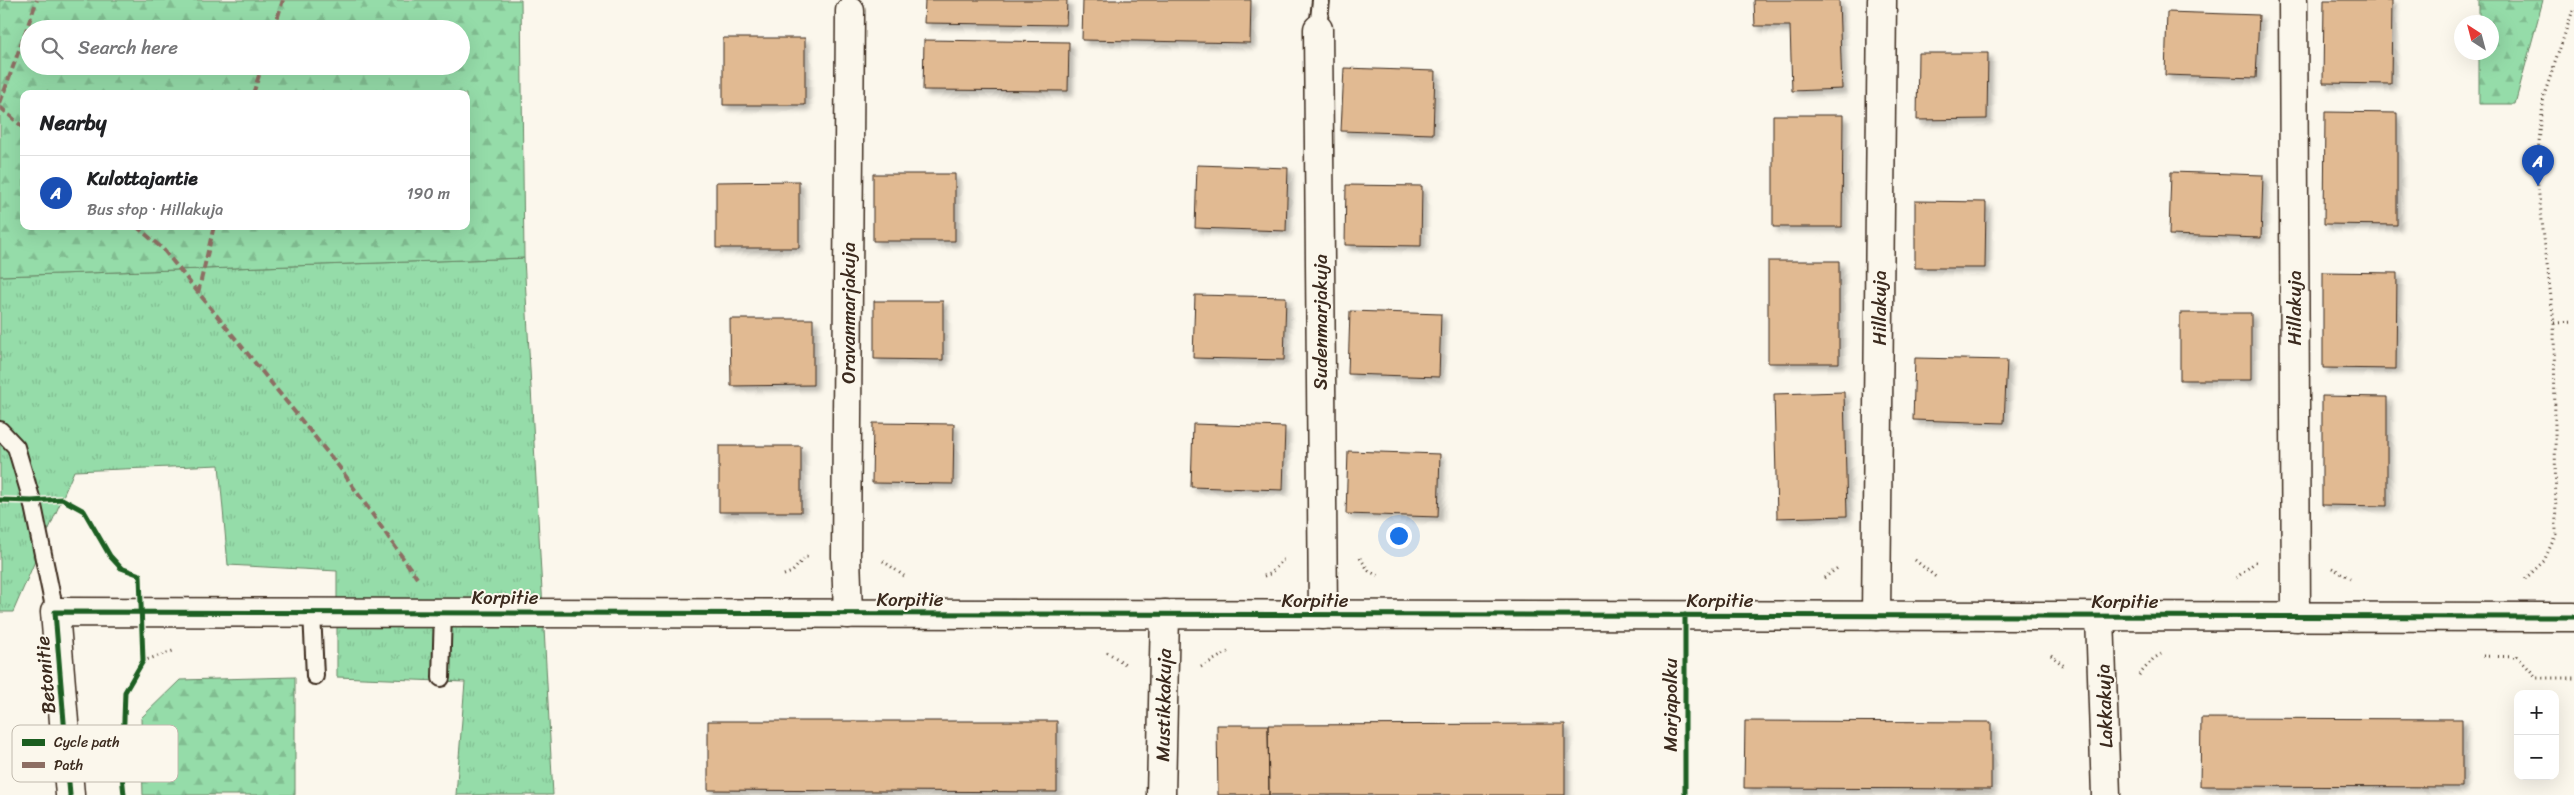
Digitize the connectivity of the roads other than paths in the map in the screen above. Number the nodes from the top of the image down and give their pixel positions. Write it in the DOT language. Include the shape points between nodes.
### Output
graph roads {
  1 [pos="1321,0"];
  2 [pos="1882,0"];
  3 [pos="2293,0"];
  4 [pos="848,6"];
  5 [pos="1318,29"];
  6 [pos="0,430"];
  7 [pos="55,612"];
  8 [pos="312,612"];
  9 [pos="443,612"];
  10 [pos="848,614"];
  11 [pos="1165,614"];
  12 [pos="1323,615"];
  13 [pos="1876,616"];
  14 [pos="2100,616"];
  15 [pos="2296,617"];
  16 [pos="2574,617"];
  17 [pos="315,676"];
  18 [pos="441,678"];
  19 [pos="64,725"];
  20 [pos="69,782"];
  21 [pos="70,795"];
  22 [pos="1161,795"];
  23 [pos="2106,795"];
  1 -- 5 [label="lane"];
  2 -- 13 [label="street, Hillakuja"];
  3 -- 15 [label="street, Hillakuja"];
  4 -- 10 [label="street, Oravanmarjakuja"];
  5 -- 12 [label="street, Sudenmarjakuja"];
  6 -- 7 [label="lane" via="16,447 32,502"];
  7 -- 8 [label="street, Korpitie"];
  7 -- 19 [label="street, Betonitie"];
  8 -- 9 [label="street, Korpitie"];
  8 -- 17 [label="lane"];
  9 -- 10 [label="street, Korpitie"];
  9 -- 18 [label="lane"];
  10 -- 11 [label="street, Korpitie"];
  11 -- 12 [label="street, Korpitie"];
  11 -- 22 [label="street, Mustikkakuja"];
  12 -- 13 [label="street, Korpitie"];
  13 -- 14 [label="street, Korpitie"];
  14 -- 15 [label="street, Korpitie"];
  14 -- 23 [label="street, Lakkakuja"];
  15 -- 16 [label="street, Korpitie"];
  20 -- 21 [label="street, Betonitie"];
}
